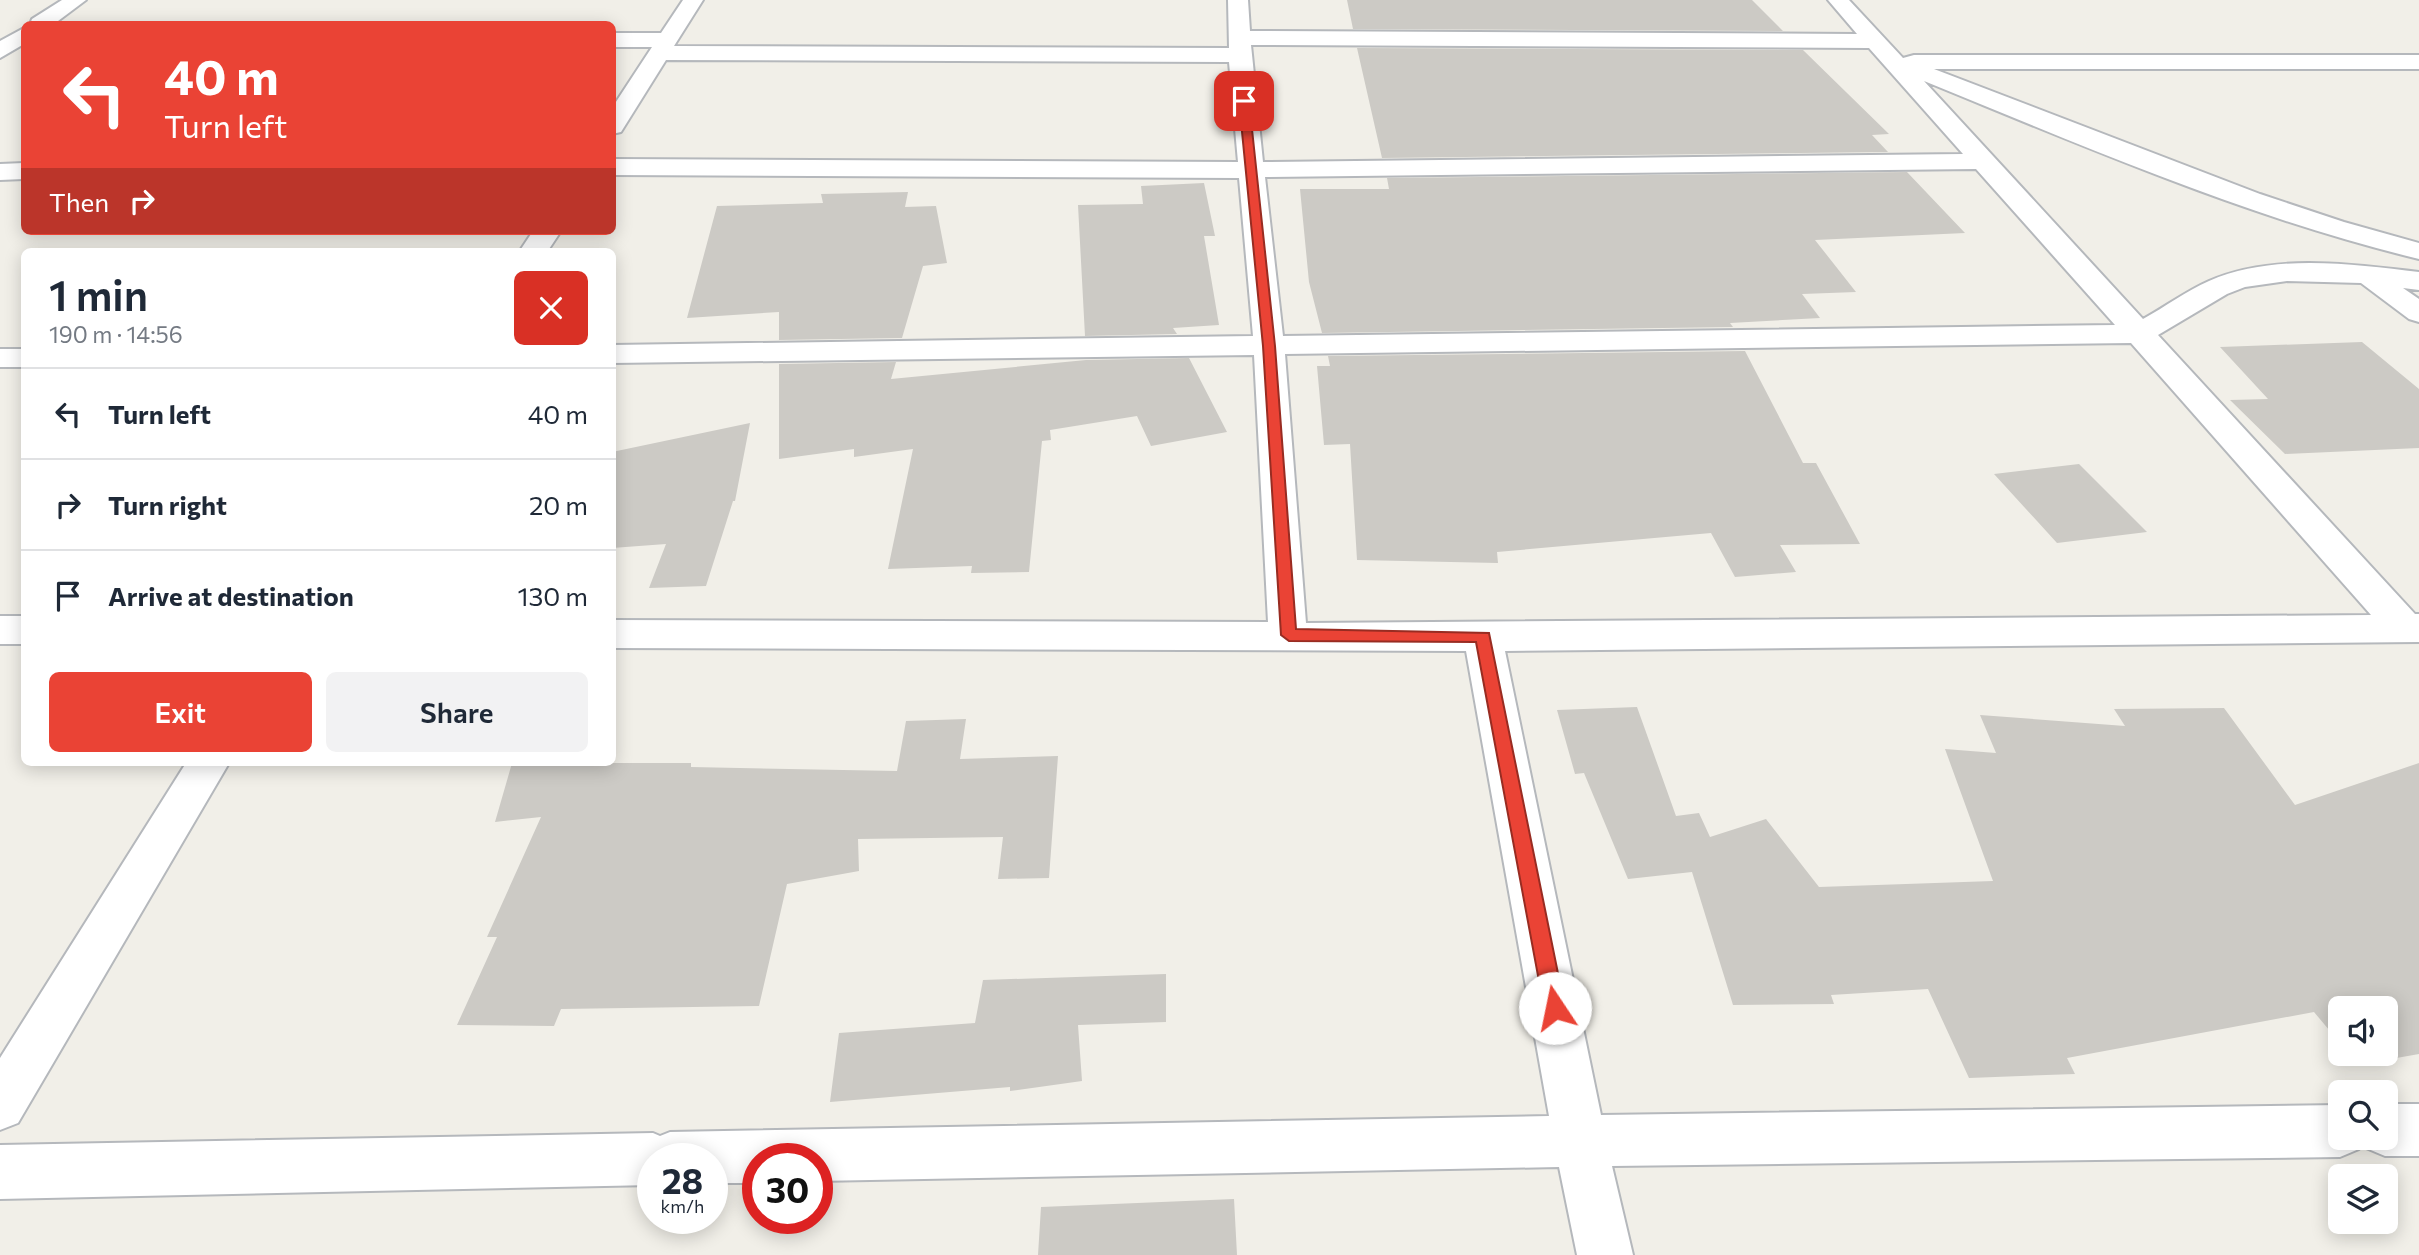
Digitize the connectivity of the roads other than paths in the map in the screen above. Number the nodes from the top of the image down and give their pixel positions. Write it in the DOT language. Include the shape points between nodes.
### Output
graph roads {
  1 [pos="76,0"];
  2 [pos="693,0"];
  3 [pos="1238,0"];
  4 [pos="1838,0"];
  5 [pos="44,21"];
  6 [pos="616,41"];
  7 [pos="1874,41"];
  8 [pos="1240,46"];
  9 [pos="662,47"];
  10 [pos="1895,62"];
  11 [pos="2419,62"];
  12 [pos="616,121"];
  13 [pos="1984,161"];
  14 [pos="616,167"];
  15 [pos="1251,170"];
  16 [pos="0,172"];
  17 [pos="21,172"];
  18 [pos="2419,251"];
  19 [pos="2367,274"];
  20 [pos="2419,281"];
  21 [pos="2419,313"];
  22 [pos="2137,334"];
  23 [pos="1269,346"];
  24 [pos="616,354"];
  25 [pos="0,358"];
  26 [pos="21,358"];
  27 [pos="2412,628"];
  28 [pos="0,630"];
  29 [pos="21,630"];
  30 [pos="616,634"];
  31 [pos="1289,635"];
  32 [pos="1483,637"];
  33 [pos="206,766"];
  34 [pos="0,1105"];
  35 [pos="2398,1130"];
  36 [pos="2419,1130"];
  37 [pos="2328,1131"];
  38 [pos="1580,1141"];
  39 [pos="728,1157"];
  40 [pos="637,1159"];
  41 [pos="0,1172"];
  42 [pos="1605,1255"];
  1 -- 5 [label="street"];
  2 -- 9 [label="street"];
  3 -- 8 [label="street"];
  4 -- 7 [label="street"];
  6 -- 9 [label="street"];
  7 -- 8 [label="street"];
  7 -- 10 [label="street"];
  8 -- 9 [label="street"];
  8 -- 15 [label="street"];
  9 -- 12 [label="street"];
  10 -- 11 [label="street"];
  10 -- 13 [label="street"];
  10 -- 18 [label="street" via="2237,194"];
  13 -- 15 [label="street"];
  13 -- 22 [label="street"];
  14 -- 15 [label="street"];
  15 -- 23 [label="street"];
  16 -- 17 [label="street"];
  19 -- 20 [label="street"];
  19 -- 21 [label="street"];
  19 -- 22 [label="street" via="2242,278"];
  22 -- 23 [label="street"];
  22 -- 27 [label="street"];
  23 -- 24 [label="street"];
  23 -- 31 [label="street"];
  25 -- 26 [label="street"];
  27 -- 32 [label="street"];
  28 -- 29 [label="street"];
  30 -- 31 [label="street"];
  31 -- 32 [label="street"];
  32 -- 38 [label="street"];
  33 -- 34 [label="street"];
  35 -- 36 [label="street"];
  37 -- 38 [label="street"];
  38 -- 39 [label="street"];
  38 -- 42 [label="street"];
  40 -- 41 [label="street"];
}
